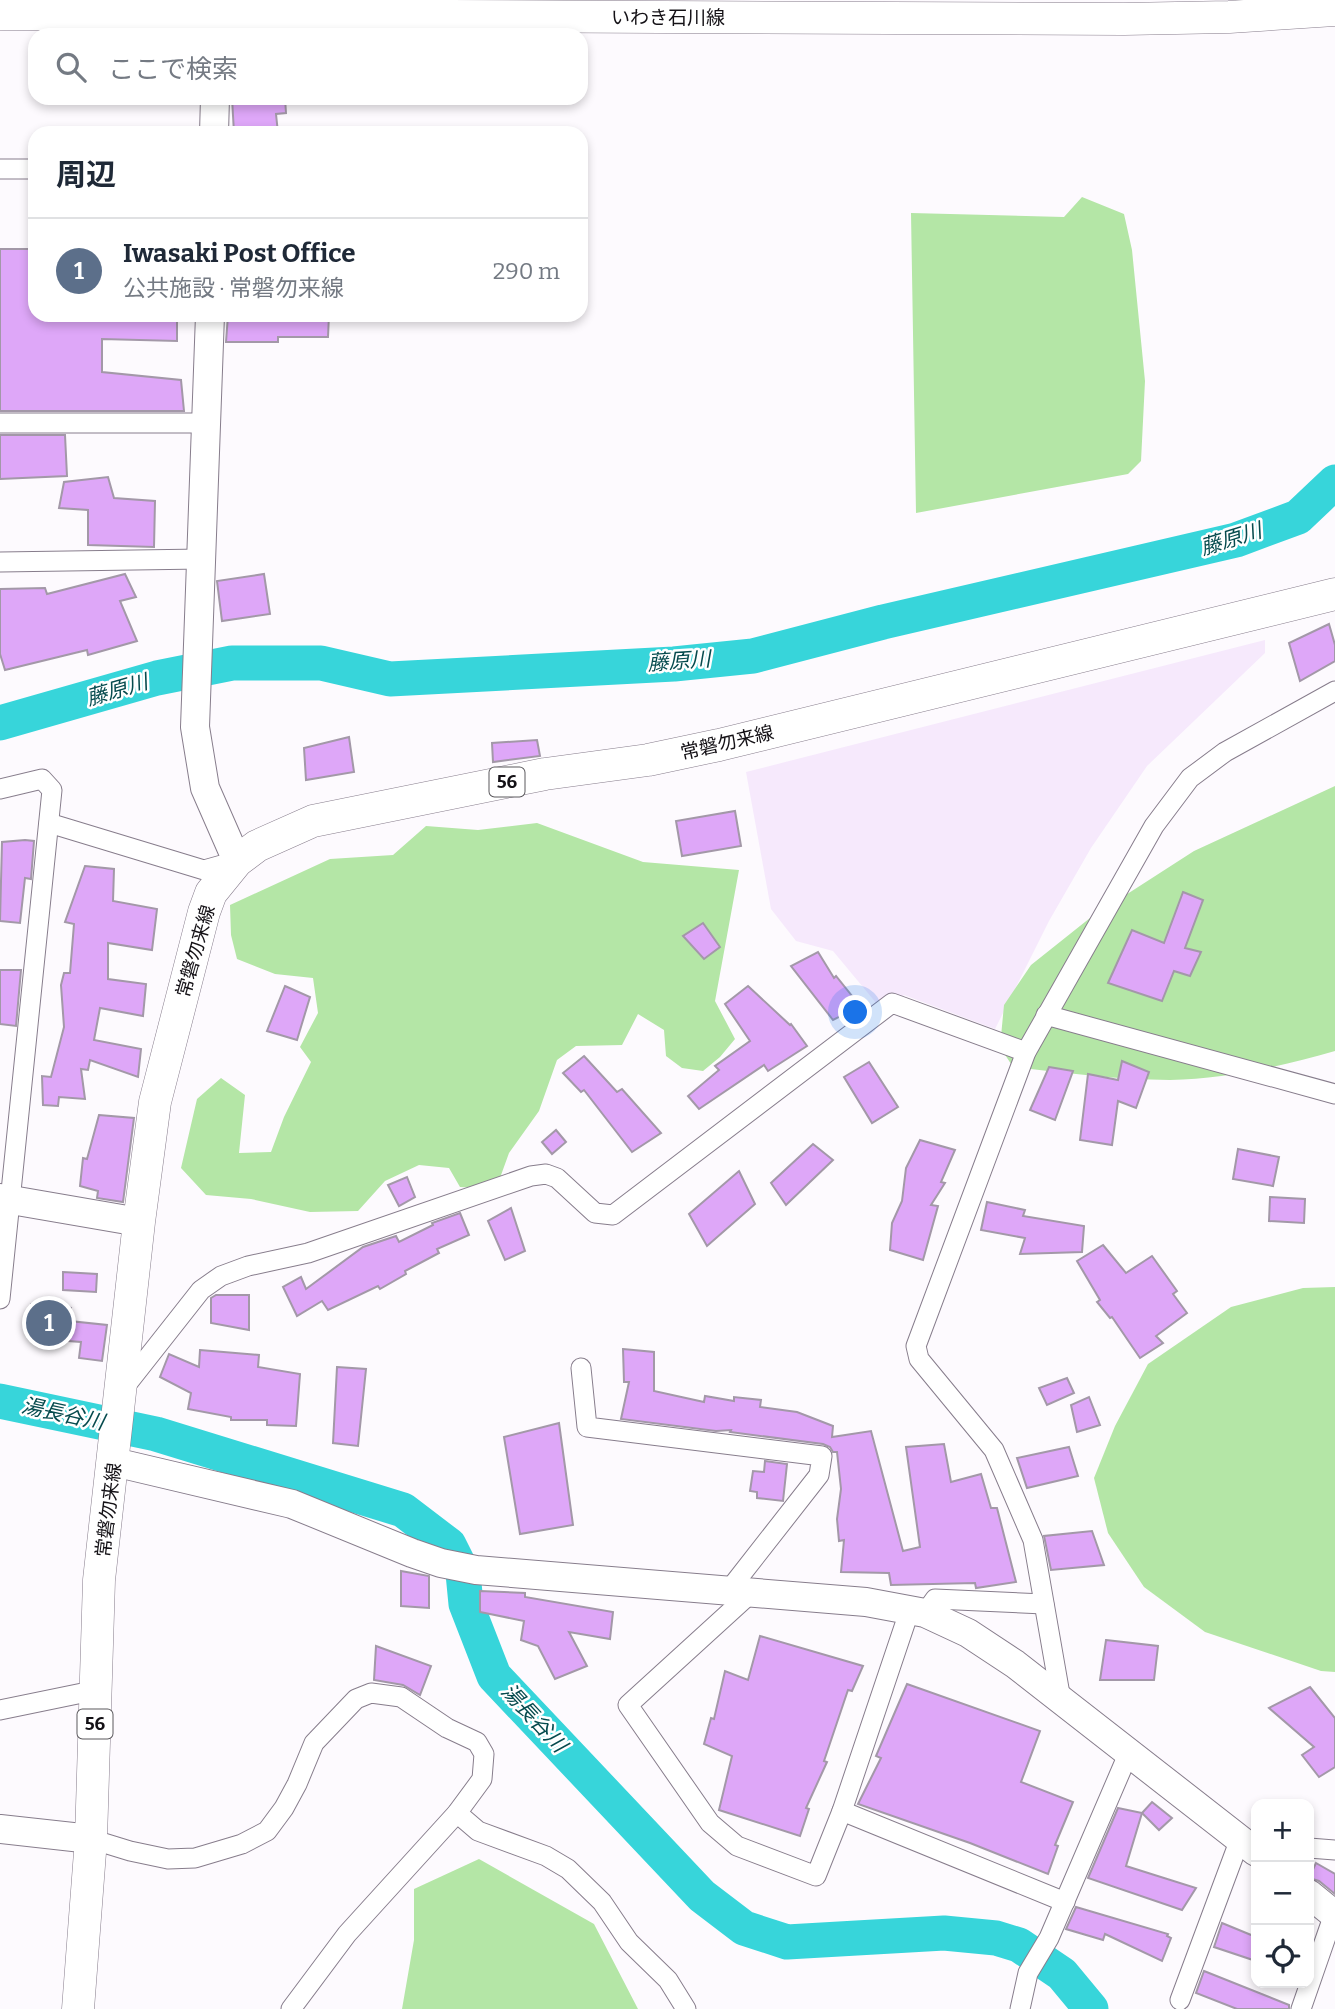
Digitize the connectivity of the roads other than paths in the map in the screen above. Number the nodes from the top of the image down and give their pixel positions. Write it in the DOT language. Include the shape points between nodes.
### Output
graph roads {
  1 [pos="897,9"];
  2 [pos="1335,10"];
  3 [pos="0,14"];
  4 [pos="216,17"];
  5 [pos="215,105"];
  6 [pos="214,126"];
  7 [pos="0,169"];
  8 [pos="28,169"];
  9 [pos="209,322"];
  10 [pos="0,423"];
  11 [pos="206,423"];
  12 [pos="202,559"];
  13 [pos="0,562"];
  14 [pos="1332,592"];
  15 [pos="1335,691"];
  16 [pos="0,789"];
  17 [pos="50,823"];
  18 [pos="237,861"];
  19 [pos="1046,1015"];
  20 [pos="1026,1052"];
  21 [pos="1335,1094"];
  22 [pos="6,1199"];
  23 [pos="139,1222"];
  24 [pos="0,1299"];
  25 [pos="580,1368"];
  26 [pos="121,1400"];
  27 [pos="115,1451"];
  28 [pos="741,1591"];
  29 [pos="1044,1604"];
  30 [pos="918,1611"];
  31 [pos="97,1690"];
  32 [pos="1061,1700"];
  33 [pos="0,1710"];
  34 [pos="1129,1752"];
  35 [pos="842,1811"];
  36 [pos="457,1813"];
  37 [pos="0,1829"];
  38 [pos="91,1839"];
  39 [pos="1251,1847"];
  40 [pos="1314,1848"];
  41 [pos="1251,1850"];
  42 [pos="1335,1850"];
  43 [pos="1314,1898"];
  44 [pos="1065,1902"];
  45 [pos="1334,1914"];
  46 [pos="1180,2000"];
  47 [pos="78,2009"];
  48 [pos="291,2009"];
  49 [pos="686,2009"];
  50 [pos="1020,2009"];
  51 [pos="1301,2009"];
  1 -- 2 [label="main road, いわき石川線" via="1124,19"];
  1 -- 4 [label="main road, いわき石川線"];
  3 -- 4 [label="main road, いわき石川線"];
  5 -- 6 [label="street"];
  7 -- 8 [label="street"];
  9 -- 11 [label="street"];
  10 -- 11 [label="street"];
  11 -- 12 [label="street"];
  12 -- 13 [label="street"];
  12 -- 18 [label="street" via="194,727 205,788"];
  14 -- 18 [label="main road, 常磐勿来線 / 56" via="719,745 545,774 313,821 257,846"];
  15 -- 19 [label="street" via="1225,752 1190,778 1154,827"];
  16 -- 17 [label="street" via="42,779 52,790"];
  17 -- 18 [label="street" via="204,870"];
  17 -- 22 [label="street"];
  18 -- 23 [label="main road, 常磐勿来線 / 56" via="211,893 204,912 155,1102"];
  19 -- 20 [label="street"];
  19 -- 21 [label="street"];
  20 -- 26 [label="street" via="892,1003 613,1215 595,1213 557,1178 531,1176 308,1253 221,1276 201,1290"];
  20 -- 29 [label="street" via="916,1346 919,1359 993,1450 1033,1539"];
  22 -- 23 [label="street"];
  22 -- 24 [label="street"];
  23 -- 26 [label="main road, 常磐勿来線 / 56"];
  25 -- 28 [label="street" via="587,1427 822,1456 819,1475"];
  26 -- 27 [label="main road, 常磐勿来線 / 56"];
  27 -- 28 [label="street" via="292,1504 441,1563 476,1570"];
  27 -- 31 [label="main road, 常磐勿来線 / 56" via="99,1580"];
  28 -- 30 [label="street"];
  28 -- 35 [label="street" via="628,1705 710,1823 737,1846 816,1876"];
  29 -- 30 [label="street" via="934,1600"];
  29 -- 32 [label="street"];
  30 -- 32 [label="street" via="968,1633"];
  30 -- 35 [label="street"];
  31 -- 33 [label="street"];
  31 -- 38 [label="main road, 常磐勿来線 / 56"];
  32 -- 34 [label="street"];
  34 -- 39 [label="street"];
  34 -- 44 [label="street"];
  35 -- 44 [label="street"];
  36 -- 38 [label="street" via="482,1779 484,1754 477,1742 401,1697 371,1693 356,1699 314,1742 297,1784 267,1831 195,1858 168,1859"];
  36 -- 48 [label="street" via="347,1934"];
  36 -- 49 [label="street" via="478,1831 568,1869 602,1902 629,1942 668,1980"];
  37 -- 38 [label="street"];
  38 -- 47 [label="main road, 常磐勿来線 / 56"];
  40 -- 42 [label="street"];
  41 -- 46 [label="street"];
  43 -- 45 [label="street"];
  44 -- 50 [label="street" via="1028,1973"];
  45 -- 51 [label="street"];
}
